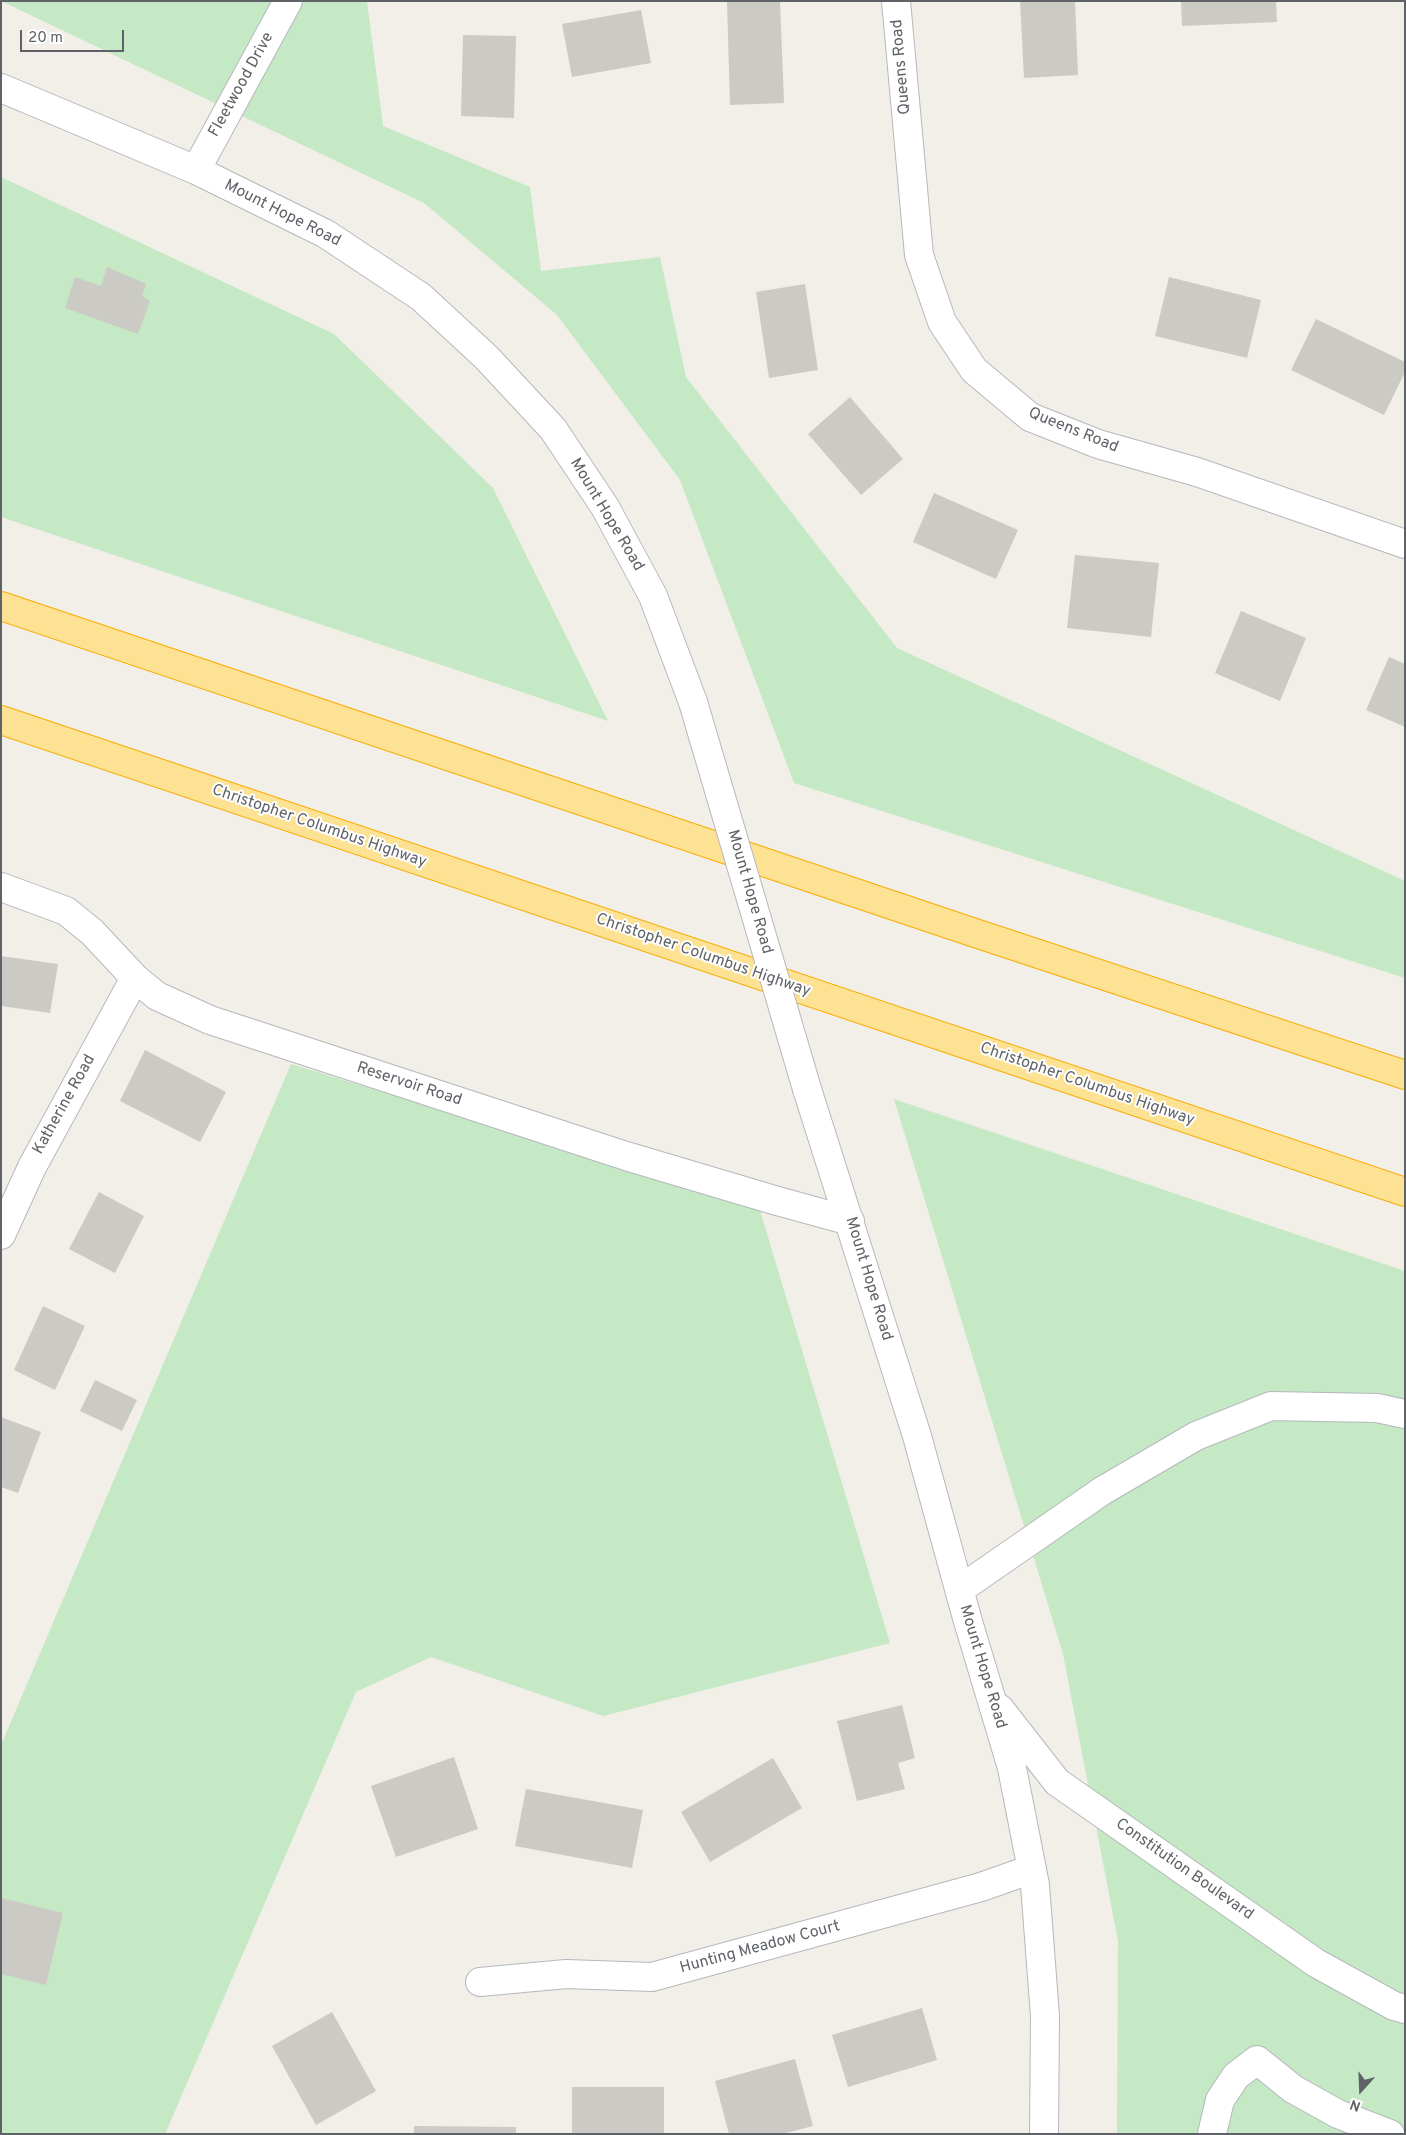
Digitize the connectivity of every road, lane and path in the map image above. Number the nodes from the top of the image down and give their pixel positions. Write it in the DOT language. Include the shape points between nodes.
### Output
graph roads {
  1 [pos="288,1"];
  2 [pos="896,1"];
  3 [pos="1,88"];
  4 [pos="196,170"];
  5 [pos="1405,544"];
  6 [pos="1,606"];
  7 [pos="1,720"];
  8 [pos="1,888"];
  9 [pos="135,978"];
  10 [pos="1405,1075"];
  11 [pos="1405,1192"];
  12 [pos="850,1220"];
  13 [pos="1,1236"];
  14 [pos="1405,1414"];
  15 [pos="959,1590"];
  16 [pos="991,1696"];
  17 [pos="1032,1869"];
  18 [pos="480,1982"];
  19 [pos="1405,2009"];
  20 [pos="1044,2134"];
  21 [pos="1212,2134"];
  22 [pos="1390,2134"];
  1 -- 4 [label="street, Fleetwood Drive"];
  2 -- 5 [label="street, Queens Road" via="919,255 942,322 974,370 1030,417 1089,441 1197,472"];
  3 -- 4 [label="street, Mount Hope Road"];
  4 -- 12 [label="street, Mount Hope Road, bridge" via="326,234 421,297 486,357 553,429 605,507 653,596 693,702 807,1089"];
  6 -- 10 [label="highway"];
  7 -- 11 [label="highway, Christopher Columbus Highway"];
  8 -- 9 [label="street, Reservoir Road" via="66,911 92,932"];
  9 -- 12 [label="street, Reservoir Road" via="157,996 210,1020 264,1039 636,1158"];
  9 -- 13 [label="street, Katherine Road" via="32,1167"];
  12 -- 15 [label="street, Mount Hope Road" via="917,1436"];
  14 -- 15 [label="street" via="1377,1408 1271,1406 1196,1436 1119,1481"];
  15 -- 16 [label="street, Mount Hope Road"];
  16 -- 17 [label="street, Mount Hope Road" via="1012,1768"];
  16 -- 19 [label="street, Constitution Boulevard" via="1057,1782 1316,1963"];
  17 -- 18 [label="street, Hunting Meadow Court" via="981,1887 652,1977 566,1974"];
  17 -- 20 [label="street, Mount Hope Road" via="1045,2016"];
  21 -- 22 [label="street" via="1220,2100 1236,2076 1257,2060 1293,2090 1338,2114"];
}
